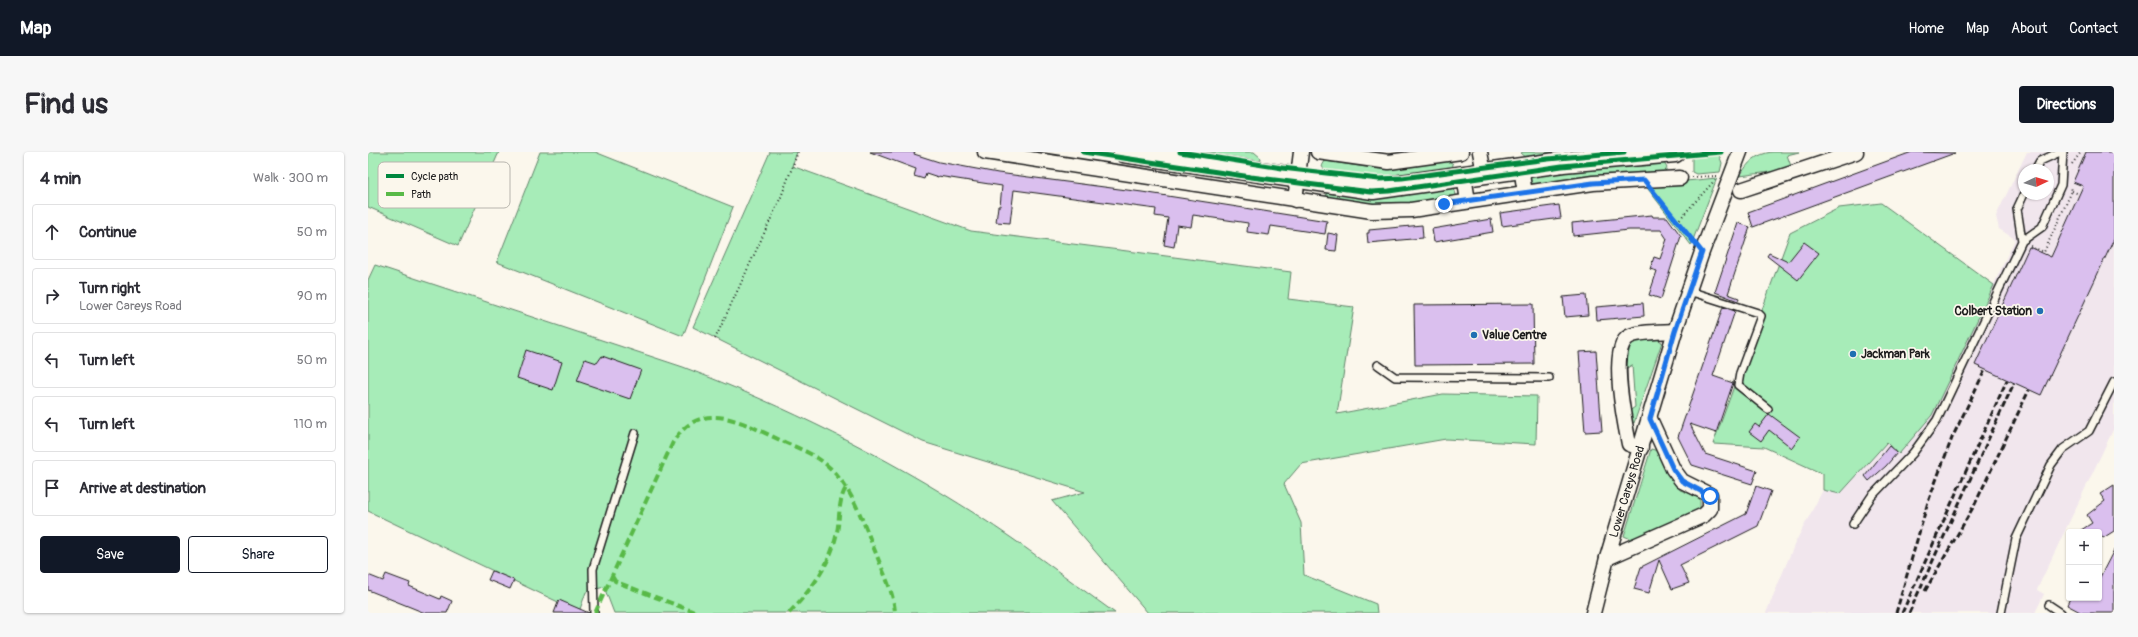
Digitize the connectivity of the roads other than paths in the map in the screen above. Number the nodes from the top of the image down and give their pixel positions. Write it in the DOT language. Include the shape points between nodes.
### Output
graph roads {
  1 [pos="985,152"];
  2 [pos="1124,152"];
  3 [pos="1301,152"];
  4 [pos="1318,152"];
  5 [pos="1461,152"];
  6 [pos="1480,152"];
  7 [pos="1676,152"];
  8 [pos="1740,152"];
  9 [pos="1856,152"];
  10 [pos="2061,152"];
  11 [pos="2039,164"];
  12 [pos="1522,168"];
  13 [pos="1484,173"];
  14 [pos="1464,176"];
  15 [pos="1297,178"];
  16 [pos="1680,178"];
  17 [pos="1741,190"];
  18 [pos="1525,193"];
  19 [pos="1294,200"];
  20 [pos="2021,200"];
  21 [pos="1468,201"];
  22 [pos="2022,241"];
  23 [pos="1689,291"];
  24 [pos="1675,331"];
  25 [pos="1378,365"];
  26 [pos="1549,378"];
  27 [pos="2114,382"];
  28 [pos="1768,409"];
  29 [pos="1650,419"];
  30 [pos="635,432"];
  31 [pos="1640,448"];
  32 [pos="1853,524"];
  33 [pos="1607,558"];
  34 [pos="2049,605"];
  35 [pos="594,613"];
  36 [pos="1593,613"];
  37 [pos="2001,613"];
  38 [pos="2061,613"];
  1 -- 19 [label="street"];
  2 -- 15 [label="street"];
  3 -- 15 [label="street"];
  4 -- 5 [label="street" via="1390,162"];
  6 -- 13 [label="street"];
  7 -- 12 [label="street"];
  8 -- 23 [label="street, Lower Careys Road"];
  9 -- 17 [label="street"];
  10 -- 11 [label="lane"];
  10 -- 22 [label="lane" via="2061,184 2042,227"];
  12 -- 13 [label="street"];
  12 -- 18 [label="street"];
  13 -- 14 [label="street"];
  14 -- 15 [label="street" via="1373,189"];
  14 -- 21 [label="street"];
  15 -- 19 [label="street"];
  16 -- 18 [label="street" via="1593,183"];
  18 -- 21 [label="street"];
  19 -- 21 [label="street" via="1372,211 1411,210"];
  20 -- 22 [label="lane" via="2017,209"];
  22 -- 32 [label="lane" via="1937,420 1913,452 1871,497"];
  23 -- 24 [label="street, Lower Careys Road"];
  23 -- 28 [label="lane" via="1761,316 1738,385"];
  24 -- 29 [label="street, Lower Careys Road"];
  24 -- 31 [label="street" via="1638,334 1627,338 1620,347 1619,375 1629,444"];
  25 -- 26 [label="lane" via="1395,377"];
  27 -- 37 [label="lane" via="2089,431 2063,449 2051,465 2016,539"];
  29 -- 31 [label="street, Lower Careys Road"];
  29 -- 33 [label="street" via="1673,469 1682,481 1710,496 1710,509 1704,516"];
  30 -- 35 [label="lane" via="593,569"];
  31 -- 33 [label="street, Lower Careys Road"];
  33 -- 36 [label="street, Lower Careys Road"];
  34 -- 38 [label="lane"];
}
